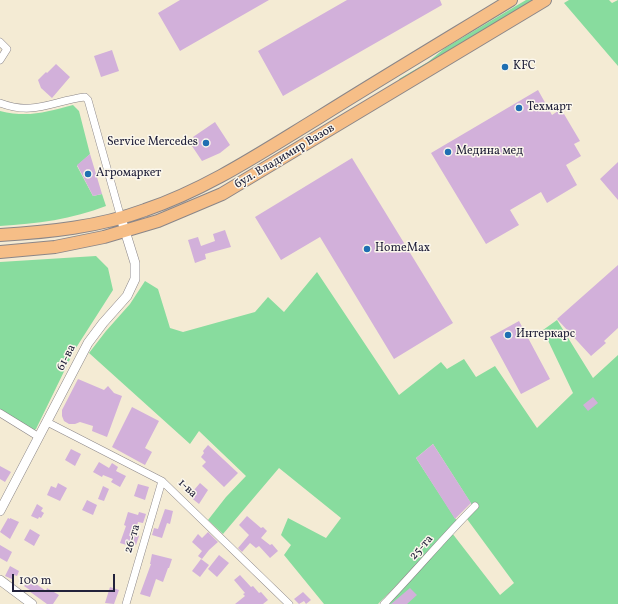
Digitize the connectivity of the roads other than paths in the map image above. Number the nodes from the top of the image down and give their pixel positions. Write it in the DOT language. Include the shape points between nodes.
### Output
graph roads {
  1 [pos="511,0"];
  2 [pos="545,0"];
  3 [pos="0,42"];
  4 [pos="0,60"];
  5 [pos="0,103"];
  6 [pos="121,218"];
  7 [pos="125,231"];
  8 [pos="0,235"];
  9 [pos="0,252"];
  10 [pos="0,413"];
  11 [pos="47,422"];
  12 [pos="39,437"];
  13 [pos="162,481"];
  14 [pos="475,506"];
  15 [pos="0,511"];
  16 [pos="0,580"];
  17 [pos="32,604"];
  18 [pos="126,604"];
  19 [pos="289,604"];
  20 [pos="384,604"];
  1 -- 6 [label="main road, бул. Владимир Вазов" via="207,184 171,201"];
  2 -- 7 [label="main road, бул. Владимир Вазов" via="233,188 158,222"];
  3 -- 4 [label="street" via="7,49"];
  5 -- 6 [label="street" via="12,108 30,108 76,98 84,97 88,100"];
  6 -- 7 [label="street, 61-ва"];
  6 -- 8 [label="main road, бул. Владимир Вазов" via="50,232"];
  7 -- 9 [label="main road, бул. Владимир Вазов" via="55,247"];
  7 -- 11 [label="street, 61-ва" via="135,263 135,279 127,296 88,343"];
  10 -- 12 [label="street"];
  11 -- 12 [label="street, 61-ва"];
  11 -- 13 [label="street, 1-ва"];
  12 -- 15 [label="street, 61-ва"];
  13 -- 18 [label="street, 26-та"];
  13 -- 19 [label="street, 1-ва"];
  14 -- 20 [label="street, 25-та"];
  16 -- 17 [label="street"];
}
